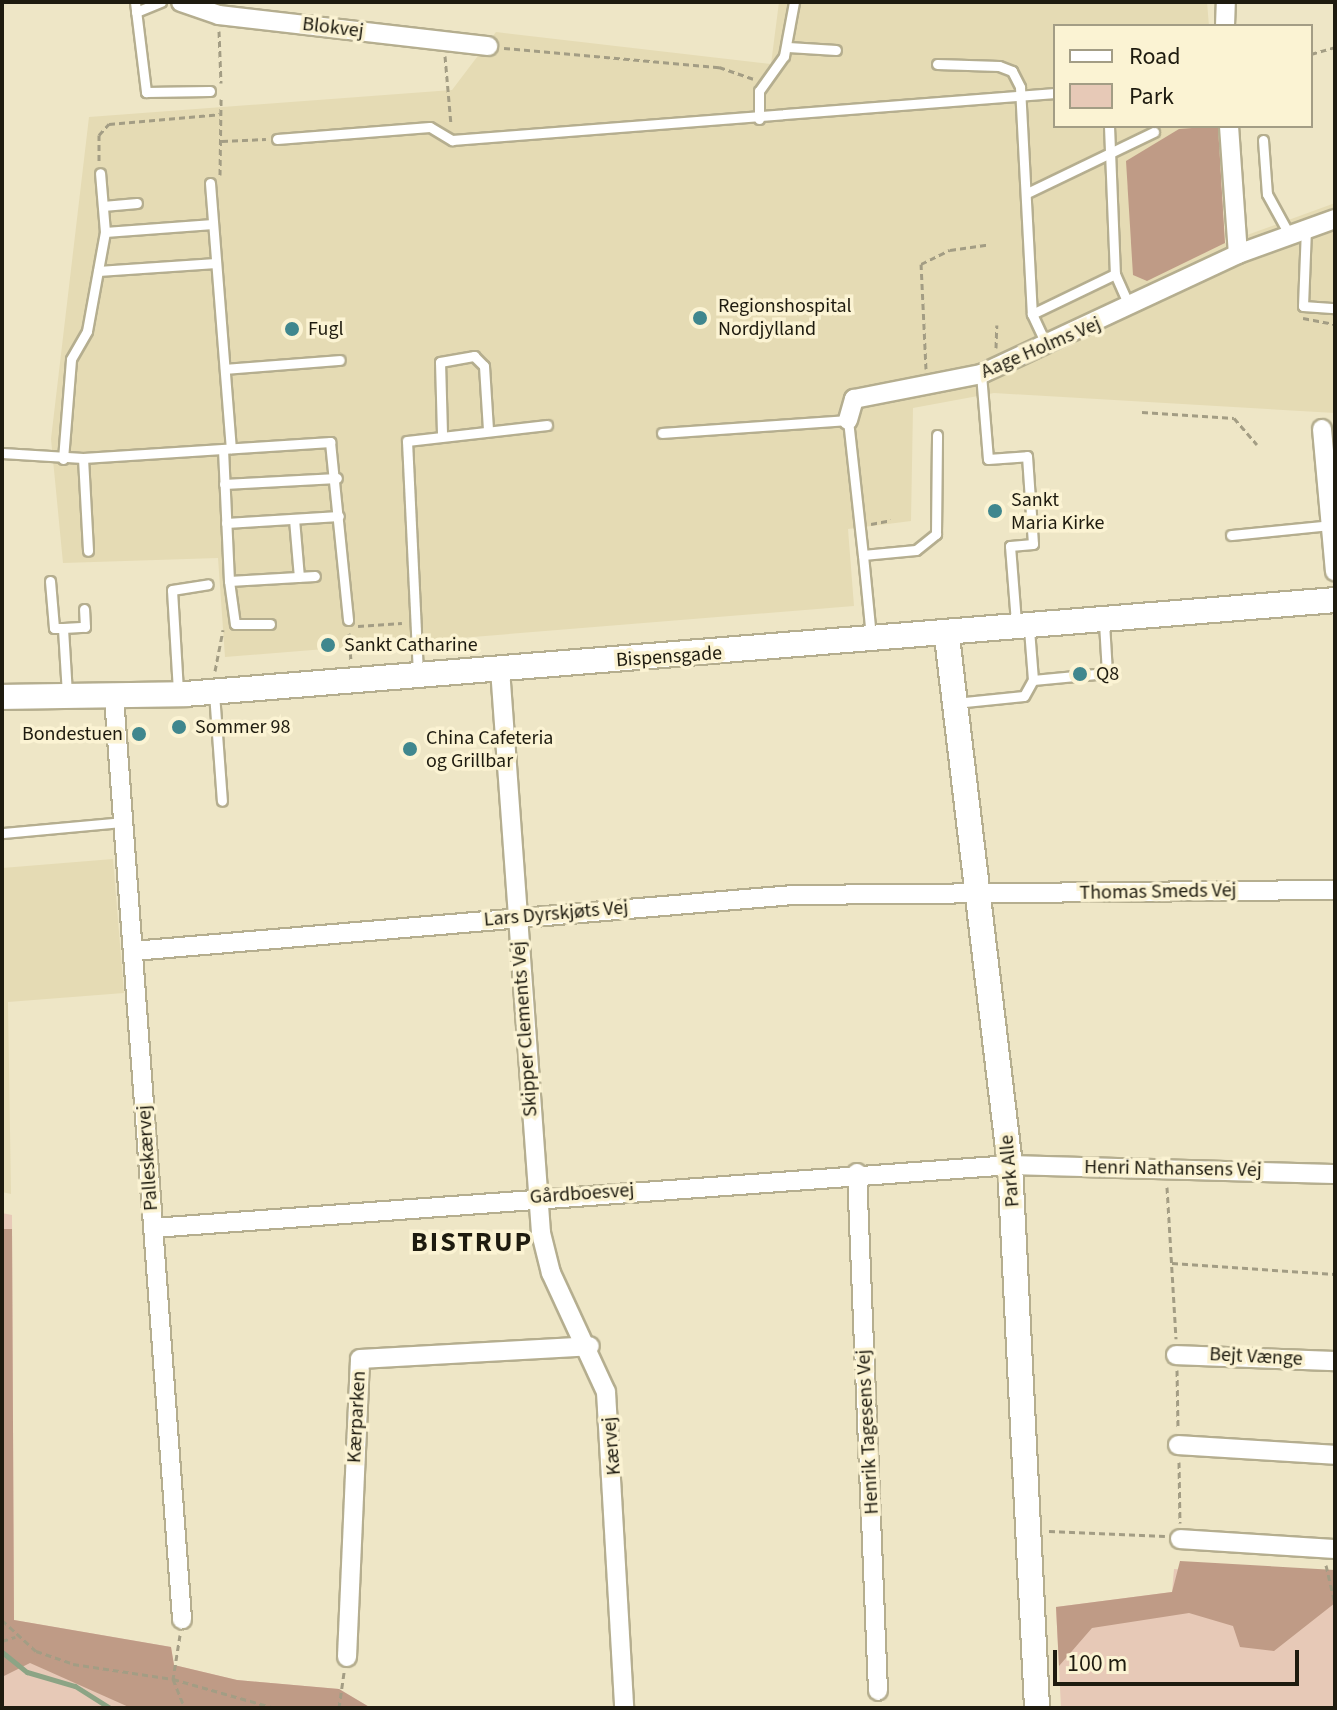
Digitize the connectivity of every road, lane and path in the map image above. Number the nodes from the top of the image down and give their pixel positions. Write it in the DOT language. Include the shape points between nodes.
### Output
graph roads {
  1 [pos="161,2"];
  2 [pos="181,2"];
  3 [pos="794,2"];
  4 [pos="1226,2"];
  5 [pos="135,7"];
  6 [pos="219,15"];
  7 [pos="1225,24"];
  8 [pos="444,41"];
  9 [pos="488,46"];
  10 [pos="788,47"];
  11 [pos="1335,47"];
  12 [pos="836,50"];
  13 [pos="1313,53"];
  14 [pos="937,64"];
  15 [pos="762,84"];
  16 [pos="210,91"];
  17 [pos="1053,93"];
  18 [pos="1022,96"];
  19 [pos="221,114"];
  20 [pos="759,119"];
  21 [pos="1109,128"];
  22 [pos="1229,128"];
  23 [pos="1154,132"];
  24 [pos="277,139"];
  25 [pos="452,140"];
  26 [pos="1263,140"];
  27 [pos="222,141"];
  28 [pos="1110,153"];
  29 [pos="100,173"];
  30 [pos="210,183"];
  31 [pos="1027,193"];
  32 [pos="137,203"];
  33 [pos="103,206"];
  34 [pos="1335,219"];
  35 [pos="213,224"];
  36 [pos="1297,231"];
  37 [pos="105,232"];
  38 [pos="987,245"];
  39 [pos="1238,254"];
  40 [pos="216,263"];
  41 [pos="98,271"];
  42 [pos="1115,274"];
  43 [pos="1335,308"];
  44 [pos="1130,309"];
  45 [pos="1032,314"];
  46 [pos="1302,322"];
  47 [pos="1335,324"];
  48 [pos="1048,347"];
  49 [pos="340,360"];
  50 [pos="225,369"];
  51 [pos="981,374"];
  52 [pos="927,389"];
  53 [pos="1142,412"];
  54 [pos="848,420"];
  55 [pos="547,425"];
  56 [pos="1322,429"];
  57 [pos="488,430"];
  58 [pos="442,433"];
  59 [pos="662,433"];
  60 [pos="937,435"];
  61 [pos="1257,444"];
  62 [pos="227,448"];
  63 [pos="2,453"];
  64 [pos="83,458"];
  65 [pos="63,459"];
  66 [pos="337,478"];
  67 [pos="224,484"];
  68 [pos="339,516"];
  69 [pos="1332,516"];
  70 [pos="294,519"];
  71 [pos="891,520"];
  72 [pos="226,523"];
  73 [pos="859,529"];
  74 [pos="1231,535"];
  75 [pos="88,551"];
  76 [pos="863,555"];
  77 [pos="1334,558"];
  78 [pos="315,576"];
  79 [pos="299,577"];
  80 [pos="50,581"];
  81 [pos="229,581"];
  82 [pos="208,584"];
  83 [pos="1335,600"];
  84 [pos="84,609"];
  85 [pos="232,612"];
  86 [pos="414,622"];
  87 [pos="1104,622"];
  88 [pos="348,623"];
  89 [pos="270,624"];
  90 [pos="63,628"];
  91 [pos="1023,630"];
  92 [pos="947,637"];
  93 [pos="871,644"];
  94 [pos="500,669"];
  95 [pos="418,676"];
  96 [pos="1033,680"];
  97 [pos="353,681"];
  98 [pos="215,691"];
  99 [pos="178,694"];
  100 [pos="2,697"];
  101 [pos="67,697"];
  102 [pos="114,697"];
  103 [pos="955,703"];
  104 [pos="222,801"];
  105 [pos="123,822"];
  106 [pos="2,833"];
  107 [pos="1335,890"];
  108 [pos="980,894"];
  109 [pos="517,917"];
  110 [pos="133,951"];
  111 [pos="1010,1165"];
  112 [pos="857,1173"];
  113 [pos="1335,1174"];
  114 [pos="539,1197"];
  115 [pos="153,1228"];
  116 [pos="1172,1263"];
  117 [pos="1335,1274"];
  118 [pos="590,1346"];
  119 [pos="1176,1355"];
  120 [pos="1335,1361"];
  121 [pos="1178,1445"];
  122 [pos="1335,1455"];
  123 [pos="1030,1530"];
  124 [pos="1180,1539"];
  125 [pos="1331,1548"];
  126 [pos="1335,1603"];
  127 [pos="182,1619"];
  128 [pos="2,1620"];
  129 [pos="15,1637"];
  130 [pos="3,1641"];
  131 [pos="347,1657"];
  132 [pos="173,1679"];
  133 [pos="878,1691"];
  134 [pos="185,1708"];
  135 [pos="275,1708"];
  136 [pos="339,1708"];
  137 [pos="624,1708"];
  138 [pos="1037,1708"];
  1 -- 5 [label="lane"];
  2 -- 6 [label="street, Blokvej"];
  3 -- 10 [label="lane"];
  4 -- 7 [label="street"];
  5 -- 16 [label="lane" via="146,92"];
  6 -- 8 [label="street, Blokvej"];
  6 -- 19 [label="path"];
  8 -- 9 [label="street, Blokvej"];
  8 -- 25 [label="path"];
  9 -- 15 [label="path" via="719,67"];
  10 -- 12 [label="lane"];
  10 -- 15 [label="lane"];
  11 -- 13 [label="path"];
  14 -- 18 [label="lane" via="1012,71"];
  15 -- 20 [label="lane"];
  17 -- 18 [label="lane"];
  18 -- 20 [label="lane"];
  18 -- 31 [label="lane"];
  19 -- 27 [label="path"];
  19 -- 29 [label="path" via="109,124 98,141"];
  20 -- 25 [label="lane"];
  21 -- 28 [label="lane"];
  22 -- 39 [label="street"];
  23 -- 28 [label="lane"];
  24 -- 25 [label="lane" via="430,127"];
  24 -- 27 [label="path"];
  26 -- 36 [label="lane" via="1267,194"];
  27 -- 30 [label="path" via="221,175"];
  28 -- 31 [label="lane"];
  28 -- 42 [label="lane"];
  29 -- 33 [label="lane"];
  30 -- 35 [label="lane"];
  31 -- 45 [label="lane"];
  32 -- 33 [label="lane"];
  33 -- 37 [label="lane"];
  34 -- 36 [label="street, Aage Holms Vej"];
  35 -- 37 [label="lane"];
  35 -- 40 [label="lane"];
  36 -- 39 [label="street, Aage Holms Vej"];
  36 -- 43 [label="lane" via="1303,306"];
  37 -- 41 [label="lane"];
  38 -- 52 [label="path" via="950,250 921,264"];
  39 -- 44 [label="street, Aage Holms Vej"];
  40 -- 41 [label="lane"];
  40 -- 50 [label="lane"];
  41 -- 65 [label="lane" via="87,331 71,359"];
  42 -- 44 [label="lane"];
  42 -- 45 [label="lane"];
  44 -- 48 [label="street, Aage Holms Vej"];
  45 -- 48 [label="lane"];
  46 -- 47 [label="path"];
  48 -- 51 [label="street, Aage Holms Vej"];
  49 -- 50 [label="lane"];
  50 -- 62 [label="lane"];
  51 -- 52 [label="street, Aage Holms Vej"];
  51 -- 91 [label="lane" via="988,459 1027,456 1033,544 1010,546"];
  52 -- 54 [label="street, Aage Holms Vej" via="854,399"];
  53 -- 61 [label="path" via="1234,418"];
  54 -- 59 [label="lane"];
  54 -- 73 [label="lane"];
  55 -- 57 [label="lane"];
  56 -- 69 [label="street"];
  57 -- 58 [label="lane"];
  57 -- 58 [label="lane" via="484,366 474,356 440,362"];
  58 -- 86 [label="lane" via="416,435 404,446"];
  60 -- 76 [label="lane" via="936,534 916,550"];
  62 -- 64 [label="lane"];
  62 -- 66 [label="lane" via="330,442"];
  62 -- 67 [label="lane"];
  63 -- 65 [label="lane"];
  64 -- 65 [label="lane"];
  64 -- 75 [label="lane"];
  66 -- 67 [label="lane"];
  66 -- 68 [label="lane"];
  67 -- 72 [label="lane"];
  68 -- 70 [label="lane"];
  68 -- 88 [label="lane"];
  69 -- 74 [label="lane"];
  69 -- 77 [label="street"];
  70 -- 72 [label="lane"];
  70 -- 79 [label="lane"];
  71 -- 73 [label="path"];
  72 -- 81 [label="lane"];
  73 -- 76 [label="lane"];
  76 -- 93 [label="lane"];
  78 -- 79 [label="lane"];
  79 -- 81 [label="lane"];
  80 -- 90 [label="lane" via="54,628"];
  81 -- 85 [label="lane"];
  82 -- 99 [label="lane" via="172,590"];
  83 -- 87 [label="street, Bispensgade"];
  84 -- 90 [label="lane" via="85,627"];
  85 -- 89 [label="lane" via="237,626"];
  85 -- 98 [label="path" via="223,614 224,650 214,657"];
  86 -- 88 [label="path"];
  86 -- 95 [label="lane"];
  87 -- 91 [label="street, Bispensgade"];
  87 -- 96 [label="lane" via="1107,673"];
  88 -- 97 [label="path"];
  90 -- 101 [label="lane"];
  91 -- 92 [label="street, Bispensgade"];
  91 -- 96 [label="lane"];
  92 -- 93 [label="street, Bispensgade"];
  92 -- 103 [label="street, Park Alle"];
  93 -- 94 [label="street, Bispensgade"];
  94 -- 95 [label="street, Bispensgade"];
  94 -- 109 [label="street, Skipper Clements Vej"];
  95 -- 97 [label="street, Bispensgade"];
  96 -- 103 [label="lane" via="1024,696"];
  97 -- 98 [label="street, Bispensgade"];
  98 -- 99 [label="street, Bispensgade"];
  98 -- 104 [label="lane"];
  99 -- 102 [label="street, Bispensgade"];
  100 -- 101 [label="street, Bispensgade"];
  101 -- 102 [label="street, Bispensgade"];
  102 -- 105 [label="street, Palleskærvej"];
  103 -- 108 [label="street, Park Alle"];
  105 -- 106 [label="lane"];
  105 -- 110 [label="street, Palleskærvej"];
  107 -- 108 [label="street, Thomas Smeds Vej"];
  108 -- 109 [label="street, Lars Dyrskjøts Vej" via="793,895"];
  108 -- 111 [label="street, Park Alle"];
  109 -- 110 [label="street, Lars Dyrskjøts Vej"];
  109 -- 114 [label="street, Skipper Clements Vej"];
  110 -- 115 [label="street, Palleskærvej"];
  111 -- 112 [label="street, Gårdboesvej"];
  111 -- 113 [label="street, Henri Nathansens Vej"];
  111 -- 123 [label="street, Park Alle"];
  112 -- 114 [label="street, Gårdboesvej"];
  112 -- 133 [label="street, Henrik Tagesens Vej"];
  114 -- 115 [label="street, Gårdboesvej"];
  114 -- 118 [label="street, Kærvej" via="551,1273"];
  115 -- 127 [label="street, Palleskærvej"];
  116 -- 117 [label="path"];
  118 -- 131 [label="street, Kærparken" via="360,1359"];
  118 -- 137 [label="street, Kærvej" via="613,1435"];
  119 -- 120 [label="street, Bejt Vænge"];
  121 -- 122 [label="street"];
  123 -- 124 [label="path"];
  123 -- 138 [label="street, Park Alle"];
  124 -- 125 [label="street"];
  125 -- 126 [label="path" via="1325,1582"];
  127 -- 132 [label="path"];
  128 -- 129 [label="path"];
  129 -- 130 [label="path"];
  129 -- 132 [label="path" via="73,1664"];
  131 -- 136 [label="path"];
  132 -- 134 [label="path"];
  132 -- 135 [label="path"];
}
